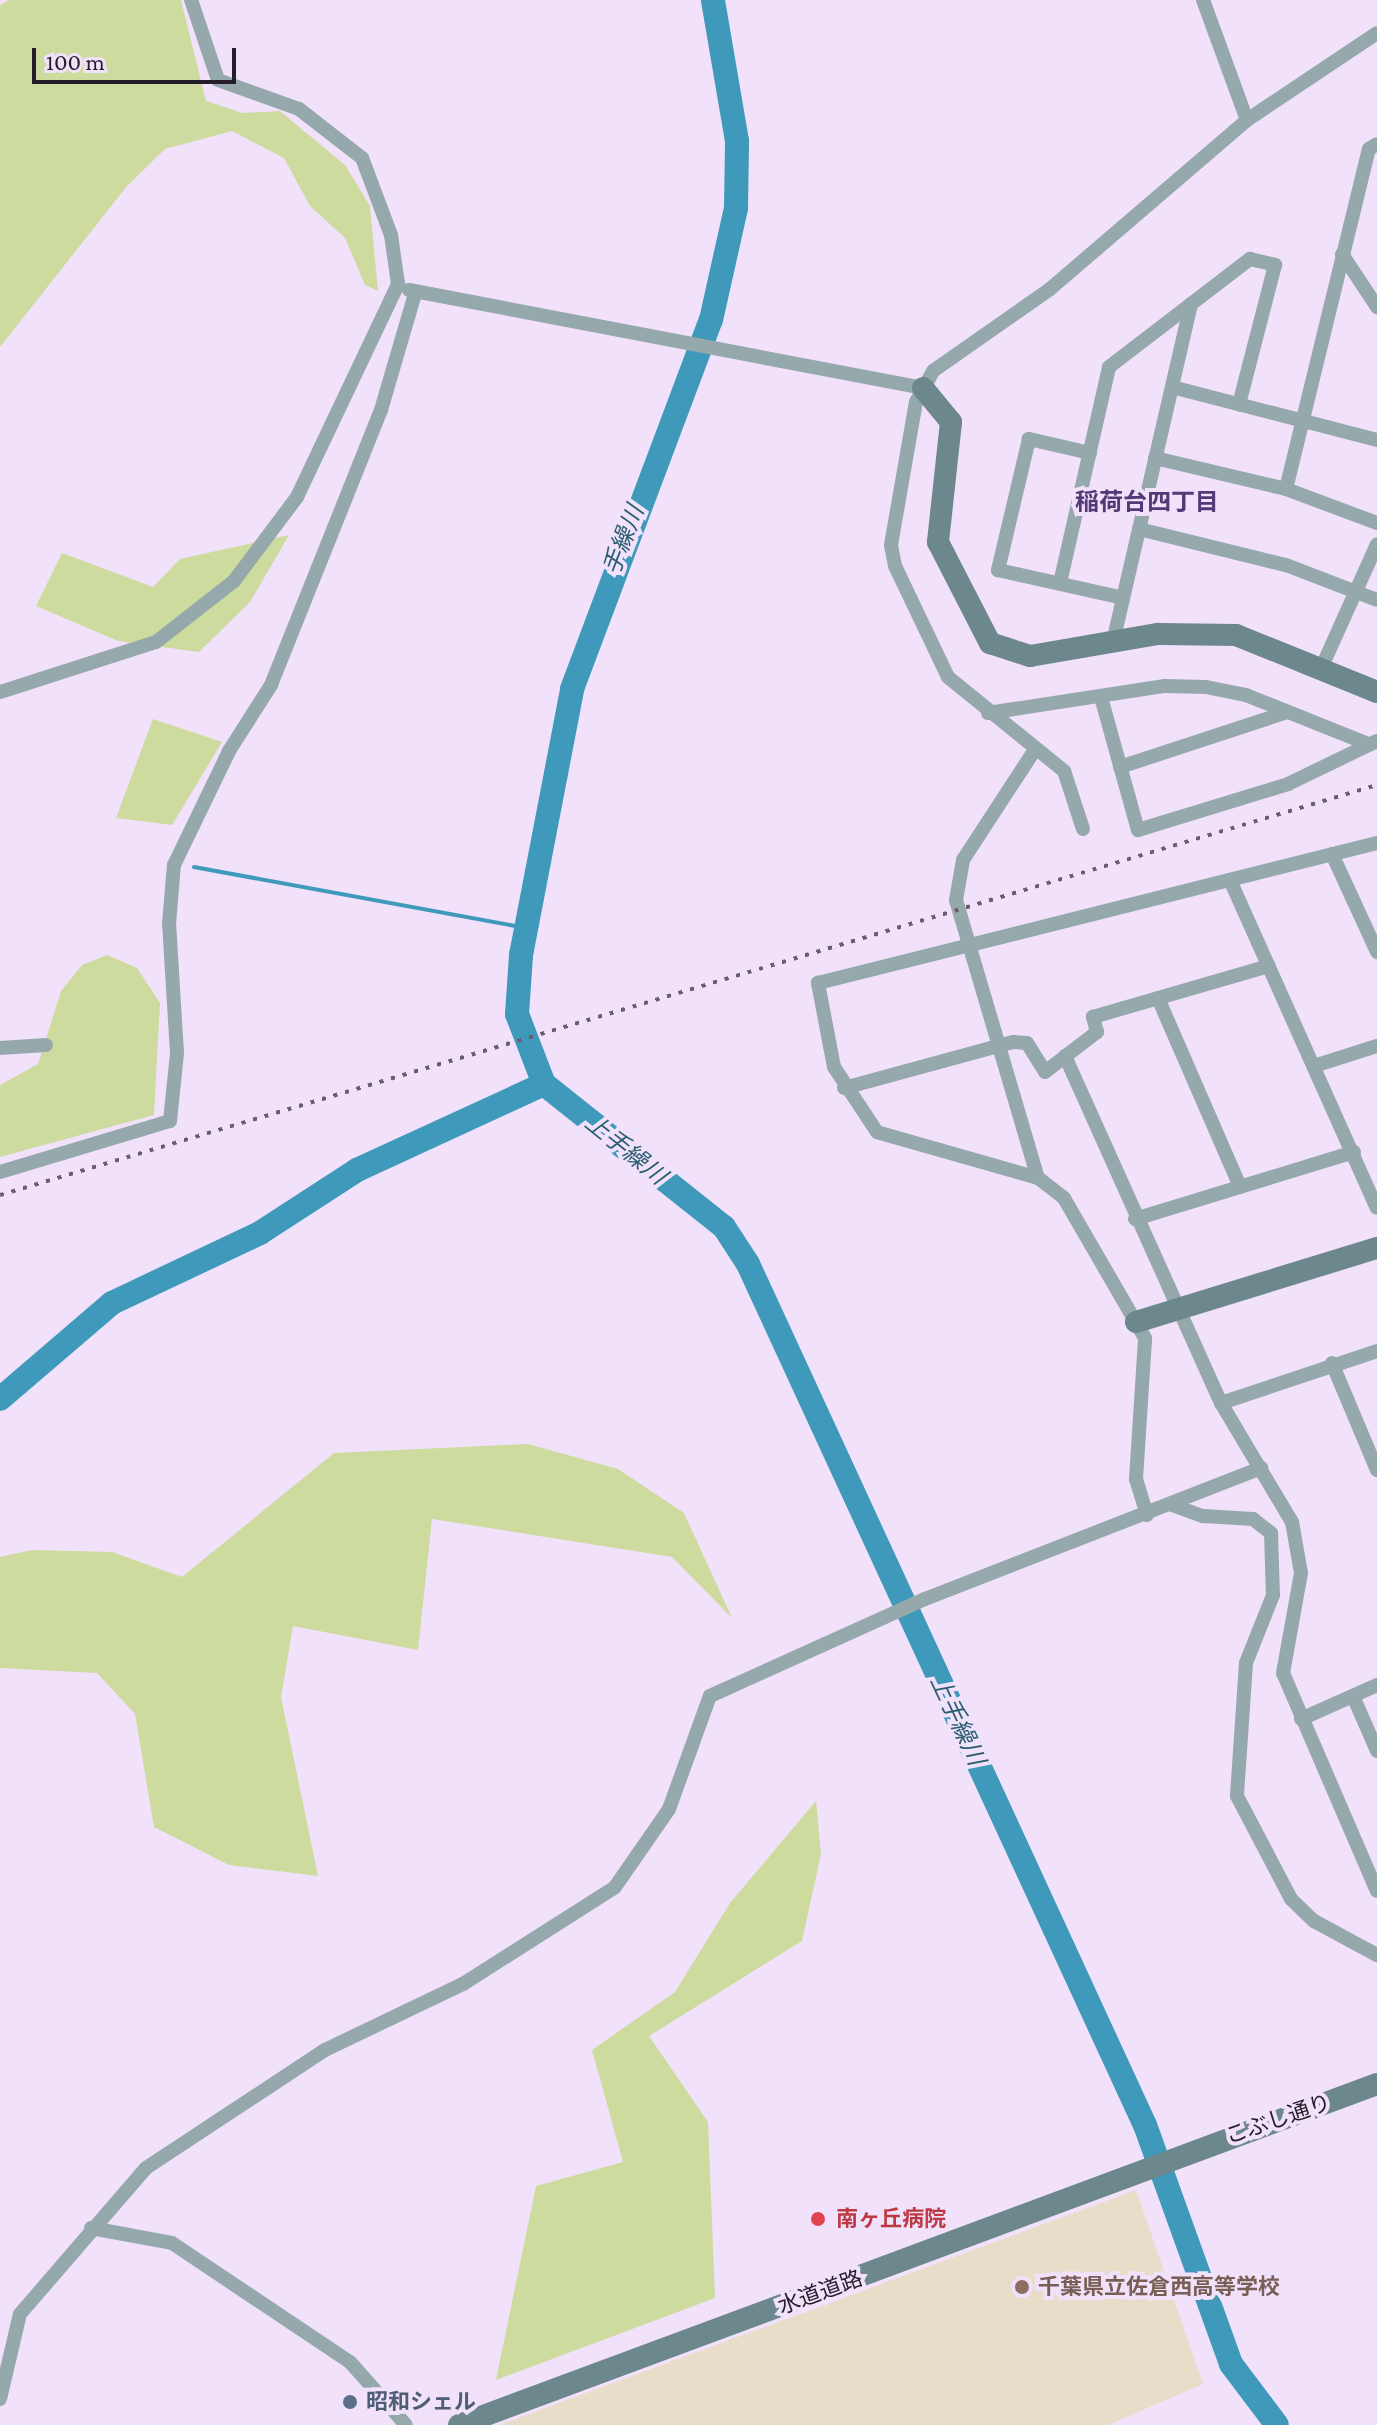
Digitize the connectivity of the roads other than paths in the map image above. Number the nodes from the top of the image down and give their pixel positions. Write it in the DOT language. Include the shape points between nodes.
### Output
graph roads {
  1 [pos="191,0"];
  2 [pos="1203,0"];
  3 [pos="1377,33"];
  4 [pos="1247,120"];
  5 [pos="1377,144"];
  6 [pos="1342,254"];
  7 [pos="398,284"];
  8 [pos="415,294"];
  9 [pos="1191,304"];
  10 [pos="1377,307"];
  11 [pos="1172,387"];
  12 [pos="923,388"];
  13 [pos="1239,404"];
  14 [pos="1304,421"];
  15 [pos="1377,440"];
  16 [pos="1090,453"];
  17 [pos="1155,458"];
  18 [pos="1286,489"];
  19 [pos="1377,523"];
  20 [pos="1139,529"];
  21 [pos="1377,544"];
  22 [pos="1060,583"];
  23 [pos="1358,593"];
  24 [pos="1123,598"];
  25 [pos="1377,600"];
  26 [pos="1113,642"];
  27 [pos="1320,671"];
  28 [pos="0,692"];
  29 [pos="1377,692"];
  30 [pos="1101,697"];
  31 [pos="1287,712"];
  32 [pos="988,713"];
  33 [pos="1373,742"];
  34 [pos="1034,751"];
  35 [pos="1120,767"];
  36 [pos="1083,829"];
  37 [pos="1377,843"];
  38 [pos="1332,854"];
  39 [pos="1230,880"];
  40 [pos="968,946"];
  41 [pos="1376,949"];
  42 [pos="1269,966"];
  43 [pos="1158,998"];
  44 [pos="46,1045"];
  45 [pos="1377,1046"];
  46 [pos="997,1047"];
  47 [pos="0,1048"];
  48 [pos="1065,1056"];
  49 [pos="1314,1066"];
  50 [pos="844,1088"];
  51 [pos="1354,1152"];
  52 [pos="0,1172"];
  53 [pos="1038,1178"];
  54 [pos="1240,1187"];
  55 [pos="1377,1208"];
  56 [pos="1135,1219"];
  57 [pos="1377,1248"];
  58 [pos="1177,1308"];
  59 [pos="1136,1322"];
  60 [pos="1377,1351"];
  61 [pos="1332,1363"];
  62 [pos="1221,1403"];
  63 [pos="1261,1468"];
  64 [pos="1377,1470"];
  65 [pos="1172,1505"];
  66 [pos="1147,1515"];
  67 [pos="1377,1685"];
  68 [pos="1353,1696"];
  69 [pos="1301,1719"];
  70 [pos="1377,1751"];
  71 [pos="1377,1891"];
  72 [pos="1377,1955"];
  73 [pos="1377,2084"];
  74 [pos="1179,2154"];
  75 [pos="91,2228"];
  76 [pos="0,2399"];
  77 [pos="406,2425"];
  78 [pos="459,2425"];
  1 -- 7 [label="street" via="218,80 299,109 362,158 391,235"];
  2 -- 4 [label="street"];
  3 -- 4 [label="street"];
  4 -- 12 [label="street" via="1050,289 933,371"];
  5 -- 6 [label="street" via="1369,149"];
  6 -- 10 [label="street"];
  6 -- 14 [label="street"];
  7 -- 8 [label="street"];
  7 -- 28 [label="street" via="297,497 234,581 156,642"];
  8 -- 12 [label="street"];
  8 -- 52 [label="street" via="381,410 271,685 222,764 174,865 169,924 177,1053 170,1121"];
  9 -- 11 [label="street"];
  9 -- 13 [label="street" via="1250,259 1275,265"];
  9 -- 16 [label="street" via="1109,367"];
  11 -- 13 [label="street"];
  11 -- 17 [label="street"];
  12 -- 26 [label="street" via="951,422 938,542 979,630 1008,653 1030,656"];
  12 -- 32 [label="street" via="891,545 895,566 948,677"];
  13 -- 14 [label="street"];
  14 -- 15 [label="street"];
  14 -- 18 [label="street"];
  16 -- 22 [label="street"];
  16 -- 22 [label="street" via="1029,439 998,570"];
  17 -- 18 [label="street"];
  17 -- 20 [label="street"];
  18 -- 19 [label="street"];
  20 -- 23 [label="street" via="1286,565"];
  20 -- 24 [label="street"];
  21 -- 23 [label="street"];
  22 -- 24 [label="street"];
  23 -- 25 [label="street"];
  23 -- 27 [label="street"];
  24 -- 26 [label="street"];
  26 -- 27 [label="street" via="1158,634 1236,635"];
  27 -- 29 [label="street"];
  30 -- 31 [label="street" via="1206,687"];
  30 -- 32 [label="street"];
  30 -- 35 [label="street"];
  31 -- 33 [label="street"];
  31 -- 35 [label="street"];
  32 -- 34 [label="street"];
  33 -- 35 [label="street" via="1310,775 1144,831 1135,825"];
  34 -- 36 [label="street" via="1064,771"];
  34 -- 40 [label="street" via="958,874"];
  37 -- 38 [label="street"];
  38 -- 39 [label="street"];
  38 -- 41 [label="street"];
  39 -- 40 [label="street"];
  39 -- 42 [label="street"];
  40 -- 46 [label="street"];
  40 -- 50 [label="street" via="818,983"];
  42 -- 43 [label="street"];
  42 -- 49 [label="street"];
  43 -- 48 [label="street" via="1093,1017 1097,1032"];
  43 -- 54 [label="street"];
  44 -- 47 [label="street"];
  45 -- 49 [label="street"];
  46 -- 48 [label="street" via="1027,1043 1045,1072"];
  46 -- 50 [label="street"];
  46 -- 53 [label="street"];
  48 -- 56 [label="street"];
  49 -- 51 [label="street"];
  50 -- 53 [label="street" via="877,1132"];
  51 -- 54 [label="street"];
  51 -- 55 [label="street"];
  53 -- 59 [label="street" via="1064,1198"];
  54 -- 56 [label="street"];
  56 -- 58 [label="street"];
  57 -- 58 [label="street"];
  58 -- 59 [label="street"];
  58 -- 62 [label="street"];
  59 -- 66 [label="street" via="1146,1346 1136,1479"];
  60 -- 61 [label="street"];
  61 -- 62 [label="street"];
  61 -- 64 [label="street"];
  62 -- 63 [label="street"];
  63 -- 65 [label="street"];
  63 -- 69 [label="street" via="1298,1538 1298,1601 1282,1657"];
  65 -- 66 [label="street"];
  65 -- 72 [label="street" via="1203,1516 1253,1519 1271,1533 1273,1595 1246,1663 1237,1796 1291,1899 1314,1921"];
  66 -- 75 [label="street" via="925,1599 719,1690 704,1706 669,1809 615,1887 463,1984 325,2050 146,2168"];
  67 -- 68 [label="street"];
  68 -- 69 [label="street"];
  68 -- 70 [label="street"];
  69 -- 71 [label="street"];
  73 -- 74 [label="street, こぶし通り"];
  74 -- 78 [label="street, 水道道路"];
  75 -- 76 [label="street" via="20,2314"];
  75 -- 77 [label="street" via="172,2243 350,2362"];
}
